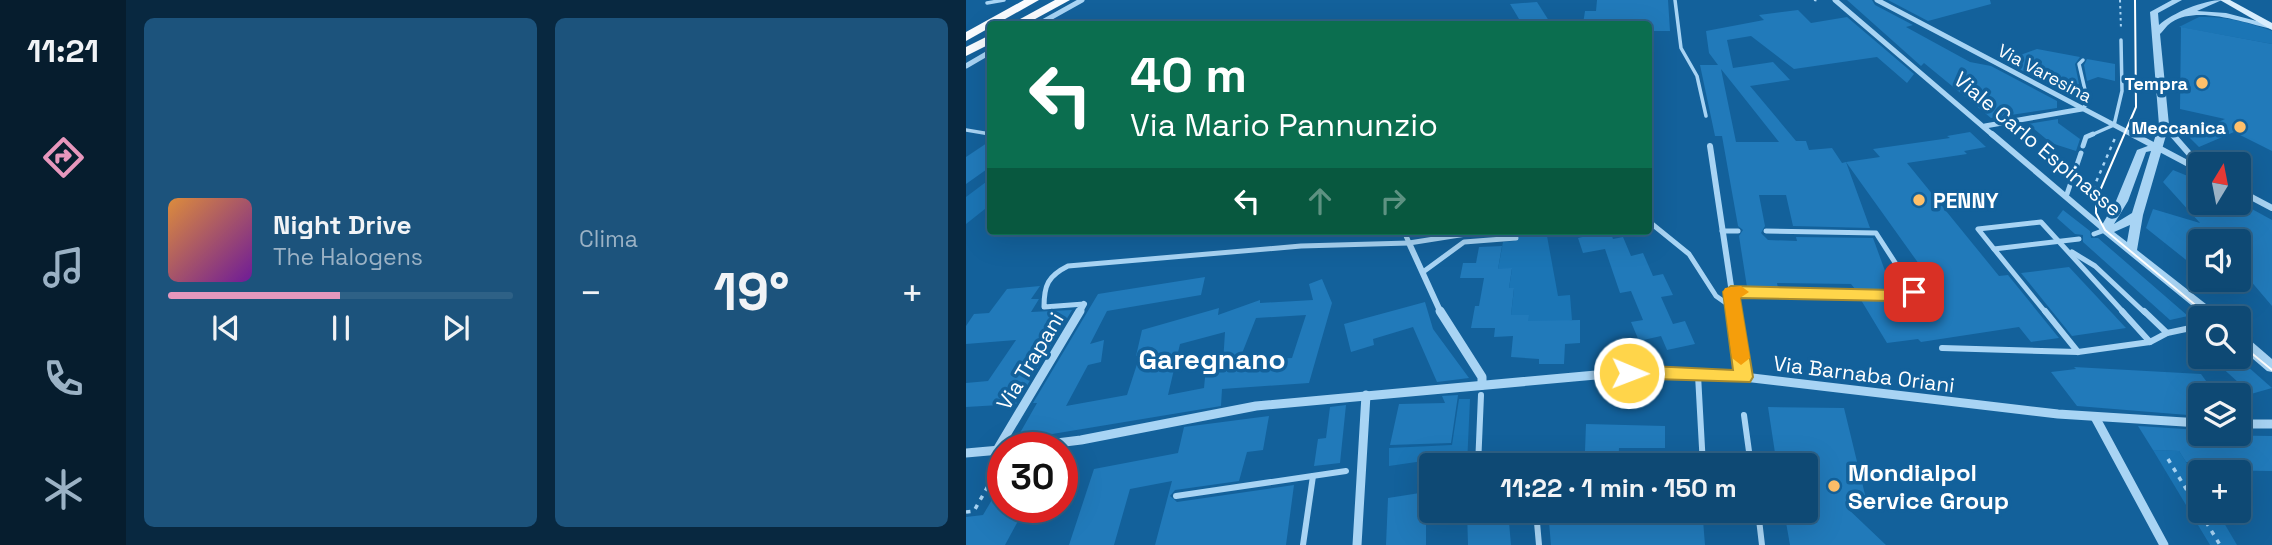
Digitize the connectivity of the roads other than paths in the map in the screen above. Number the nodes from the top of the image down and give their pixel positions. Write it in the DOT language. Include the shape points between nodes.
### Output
graph roads {
  1 [pos="1004,0"];
  2 [pos="1064,0"];
  3 [pos="1082,0"];
  4 [pos="1675,0"];
  5 [pos="1835,0"];
  6 [pos="1877,0"];
  7 [pos="2178,0"];
  8 [pos="2218,0"];
  9 [pos="2224,0"];
  10 [pos="2240,0"];
  11 [pos="1030,2"];
  12 [pos="987,3"];
  13 [pos="2188,13"];
  14 [pos="2272,19"];
  15 [pos="995,21"];
  16 [pos="1023,21"];
  17 [pos="1044,21"];
  18 [pos="987,26"];
  19 [pos="2272,27"];
  20 [pos="966,30"];
  21 [pos="2157,32"];
  22 [pos="966,37"];
  23 [pos="2121,40"];
  24 [pos="987,41"];
  25 [pos="966,52"];
  26 [pos="987,54"];
  27 [pos="2082,60"];
  28 [pos="966,66"];
  29 [pos="2082,109"];
  30 [pos="1706,116"];
  31 [pos="2114,125"];
  32 [pos="2164,125"];
  33 [pos="1985,126"];
  34 [pos="966,130"];
  35 [pos="987,134"];
  36 [pos="1710,146"];
  37 [pos="2083,146"];
  38 [pos="2157,146"];
  39 [pos="2081,153"];
  40 [pos="2188,154"];
  41 [pos="2188,162"];
  42 [pos="2067,194"];
  43 [pos="2251,197"];
  44 [pos="2272,208"];
  45 [pos="2137,215"];
  46 [pos="1652,224"];
  47 [pos="1722,231"];
  48 [pos="1738,231"];
  49 [pos="1766,231"];
  50 [pos="2100,232"];
  51 [pos="1406,235"];
  52 [pos="1460,235"];
  53 [pos="1516,237"];
  54 [pos="2080,239"];
  55 [pos="2060,241"];
  56 [pos="1409,243"];
  57 [pos="1994,249"];
  58 [pos="2132,249"];
  59 [pos="2070,250"];
  60 [pos="1423,272"];
  61 [pos="1731,292"];
  62 [pos="1084,304"];
  63 [pos="2201,306"];
  64 [pos="1733,308"];
  65 [pos="2188,329"];
  66 [pos="2167,333"];
  67 [pos="2150,342"];
  68 [pos="1942,348"];
  69 [pos="2251,349"];
  70 [pos="2078,352"];
  71 [pos="2272,367"];
  72 [pos="1698,375"];
  73 [pos="1744,377"];
  74 [pos="1482,385"];
  75 [pos="1366,395"];
  76 [pos="1482,395"];
  77 [pos="1744,415"];
  78 [pos="2095,417"];
  79 [pos="2188,422"];
  80 [pos="2251,424"];
  81 [pos="2272,424"];
  82 [pos="1010,432"];
  83 [pos="1078,440"];
  84 [pos="987,451"];
  85 [pos="966,453"];
  86 [pos="1479,453"];
  87 [pos="1702,453"];
  88 [pos="1749,453"];
  89 [pos="1346,471"];
  90 [pos="1313,476"];
  91 [pos="1176,496"];
  92 [pos="1537,523"];
  93 [pos="1759,523"];
  94 [pos="1303,545"];
  95 [pos="1357,545"];
  96 [pos="1539,545"];
  97 [pos="1762,545"];
  98 [pos="2164,545"];
  1 -- 12 [label="lane"];
  2 -- 16 [label="highway"];
  3 -- 17 [label="street"];
  4 -- 30 [label="lane" via="1681,48 1697,76"];
  5 -- 33 [label="street, Viale Carlo Espinasse"];
  6 -- 29 [label="street, Via Varesina"];
  7 -- 21 [label="street" via="2154,12"];
  8 -- 13 [label="street"];
  9 -- 19 [label="main road"];
  10 -- 14 [label="main road"];
  11 -- 15 [label="highway"];
  11 -- 20 [label="highway"];
  13 -- 19 [label="street" via="2227,15"];
  13 -- 21 [label="street" via="2169,20"];
  18 -- 22 [label="highway"];
  21 -- 32 [label="street"];
  23 -- 31 [label="lane" via="2122,91"];
  24 -- 25 [label="highway"];
  26 -- 28 [label="street"];
  27 -- 29 [label="lane" via="2088,103"];
  29 -- 31 [label="street, Via Varesina"];
  29 -- 33 [label="street"];
  31 -- 37 [label="lane" via="2086,137"];
  31 -- 38 [label="street, Via Varesina"];
  32 -- 38 [label="street"];
  32 -- 40 [label="street"];
  33 -- 42 [label="street, Viale Carlo Espinasse"];
  34 -- 35 [label="lane"];
  36 -- 47 [label="street"];
  38 -- 41 [label="street, Via Varesina"];
  38 -- 45 [label="street"];
  38 -- 50 [label="street" via="2143,150 2122,201"];
  39 -- 42 [label="lane"];
  42 -- 50 [label="street, Viale Carlo Espinasse"];
  43 -- 44 [label="street"];
  45 -- 50 [label="street"];
  45 -- 58 [label="street"];
  46 -- 64 [label="lane" via="1699,266 1714,296"];
  47 -- 48 [label="lane"];
  47 -- 61 [label="street"];
  49 -- 61 [label="lane" via="1876,233 1914,292"];
  50 -- 58 [label="street, Viale Carlo Espinasse"];
  51 -- 56 [label="lane"];
  52 -- 56 [label="lane"];
  53 -- 60 [label="lane" via="1464,242"];
  54 -- 55 [label="lane"];
  55 -- 57 [label="lane"];
  55 -- 57 [label="lane" via="2041,222 1978,229"];
  55 -- 59 [label="lane"];
  56 -- 60 [label="street"];
  56 -- 62 [label="lane, Via Trapani" via="1301,246 1068,266 1054,273 1044,286 1044,307"];
  57 -- 70 [label="lane"];
  58 -- 63 [label="street, Viale Carlo Espinasse"];
  59 -- 66 [label="lane" via="2095,266"];
  59 -- 67 [label="lane" via="2079,266"];
  60 -- 74 [label="street" via="1443,318 1482,377"];
  61 -- 64 [label="street"];
  62 -- 82 [label="street, Via Trapani"];
  64 -- 73 [label="street"];
  65 -- 66 [label="lane"];
  66 -- 67 [label="lane"];
  67 -- 70 [label="lane"];
  68 -- 70 [label="lane"];
  69 -- 71 [label="street"];
  72 -- 73 [label="street, Via Barnaba Oriani"];
  72 -- 74 [label="street, Via Barnaba Oriani" via="1629,373"];
  72 -- 87 [label="lane"];
  73 -- 78 [label="street, Via Barnaba Oriani"];
  74 -- 75 [label="street, Via Barnaba Oriani"];
  75 -- 83 [label="street, Via Barnaba Oriani" via="1256,405"];
  75 -- 95 [label="street"];
  76 -- 86 [label="lane"];
  77 -- 88 [label="lane"];
  78 -- 79 [label="street, Via Barnaba Oriani"];
  78 -- 98 [label="street"];
  80 -- 81 [label="street"];
  84 -- 85 [label="street"];
  89 -- 90 [label="lane"];
  90 -- 91 [label="lane"];
  90 -- 94 [label="lane"];
  92 -- 96 [label="lane"];
  93 -- 97 [label="lane"];
}
